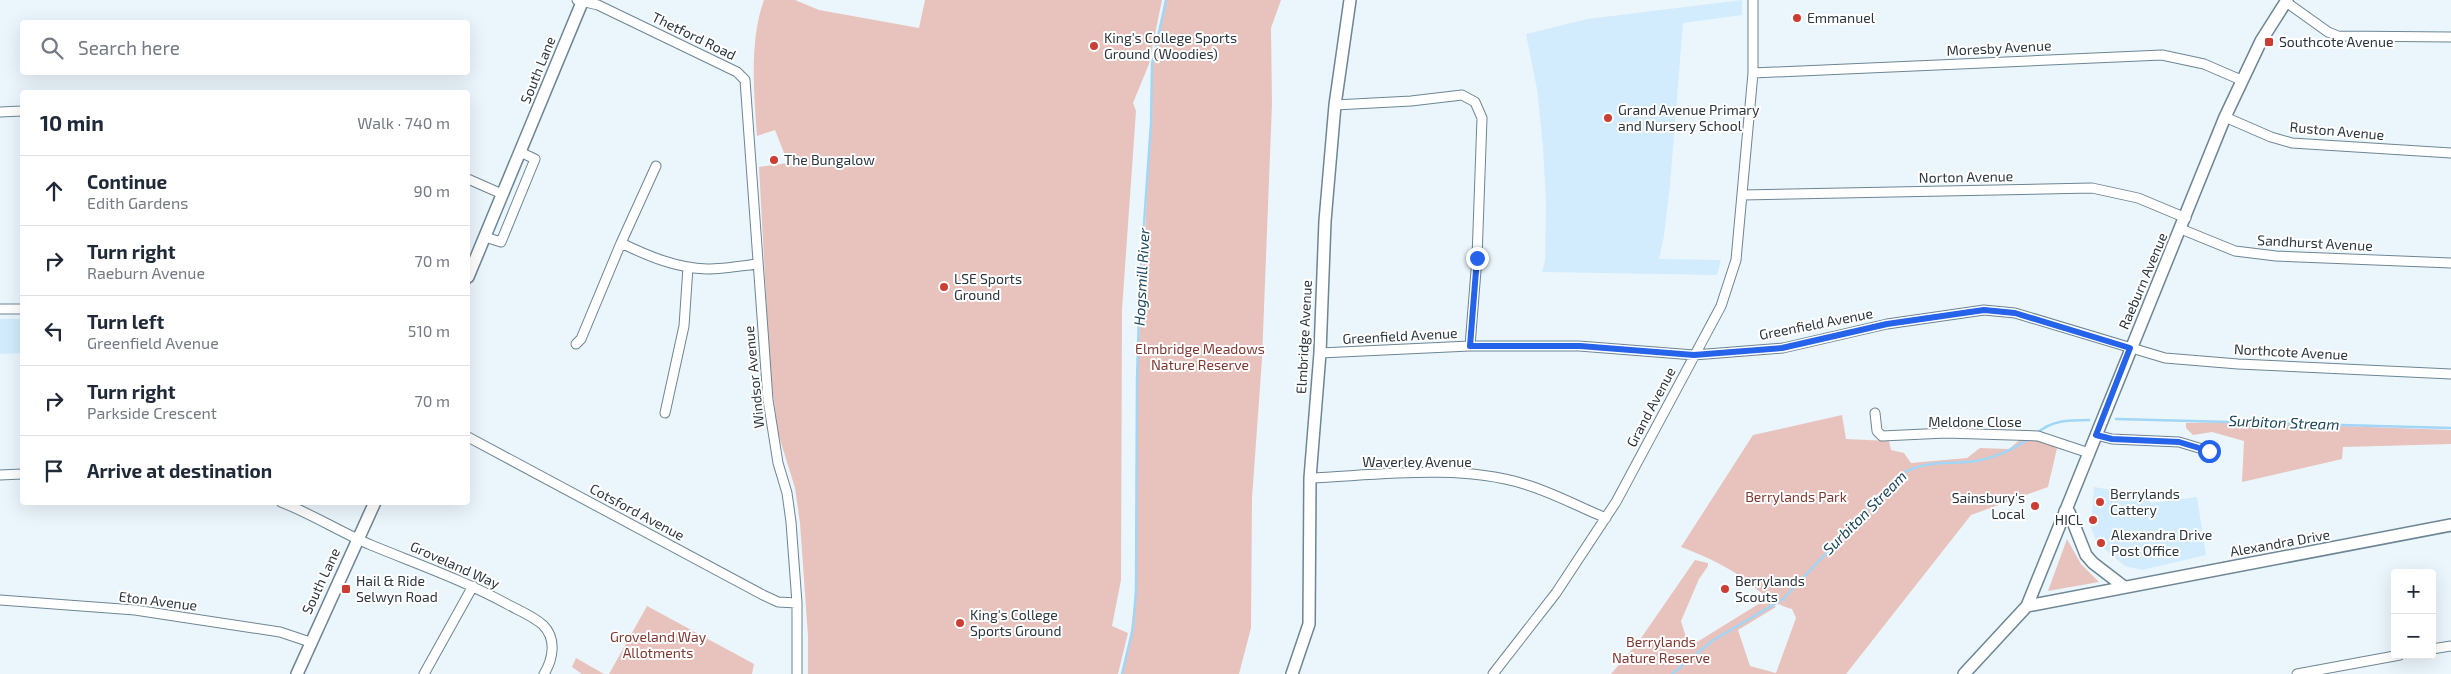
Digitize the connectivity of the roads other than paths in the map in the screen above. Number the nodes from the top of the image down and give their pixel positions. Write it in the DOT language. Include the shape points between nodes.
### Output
graph roads {
  1 [pos="581,0"];
  2 [pos="1350,0"];
  3 [pos="1753,0"];
  4 [pos="2286,1"];
  5 [pos="2451,37"];
  6 [pos="1753,73"];
  7 [pos="743,76"];
  8 [pos="2241,80"];
  9 [pos="1335,105"];
  10 [pos="20,111"];
  11 [pos="0,112"];
  12 [pos="2225,117"];
  13 [pos="520,152"];
  14 [pos="2451,153"];
  15 [pos="656,166"];
  16 [pos="470,180"];
  17 [pos="502,194"];
  18 [pos="1742,195"];
  19 [pos="2186,218"];
  20 [pos="2181,229"];
  21 [pos="485,237"];
  22 [pos="620,243"];
  23 [pos="2451,263"];
  24 [pos="758,264"];
  25 [pos="688,267"];
  26 [pos="470,272"];
  27 [pos="0,309"];
  28 [pos="20,309"];
  29 [pos="576,344"];
  30 [pos="1470,346"];
  31 [pos="2130,348"];
  32 [pos="1320,353"];
  33 [pos="1694,355"];
  34 [pos="2451,374"];
  35 [pos="665,413"];
  36 [pos="1875,413"];
  37 [pos="2096,435"];
  38 [pos="470,438"];
  39 [pos="2209,451"];
  40 [pos="2089,454"];
  41 [pos="20,474"];
  42 [pos="0,475"];
  43 [pos="1310,478"];
  44 [pos="287,505"];
  45 [pos="374,505"];
  46 [pos="2065,511"];
  47 [pos="1606,518"];
  48 [pos="2451,525"];
  49 [pos="358,539"];
  50 [pos="473,586"];
  51 [pos="2123,586"];
  52 [pos="0,600"];
  53 [pos="797,603"];
  54 [pos="2027,606"];
  55 [pos="310,642"];
  56 [pos="2451,646"];
  57 [pos="2436,648"];
  58 [pos="2391,657"];
  59 [pos="298,674"];
  60 [pos="424,674"];
  61 [pos="544,674"];
  62 [pos="797,674"];
  63 [pos="1292,674"];
  64 [pos="1493,674"];
  65 [pos="1964,674"];
  66 [pos="2297,674"];
  1 -- 7 [label="street, Thetford Road" via="598,5"];
  1 -- 13 [label="street, South Lane"];
  2 -- 9 [label="street, Elmbridge Avenue"];
  3 -- 6 [label="street, Grand Avenue"];
  4 -- 5 [label="street" via="2338,36"];
  4 -- 8 [label="street, Raeburn Avenue"];
  6 -- 8 [label="street, Moresby Avenue" via="2162,54 2204,64"];
  6 -- 18 [label="street, Grand Avenue"];
  7 -- 24 [label="street, Windsor Avenue"];
  8 -- 12 [label="street, Raeburn Avenue"];
  9 -- 30 [label="street" via="1462,95 1474,102 1482,118"];
  9 -- 32 [label="street, Elmbridge Avenue" via="1325,221"];
  10 -- 11 [label="street"];
  12 -- 14 [label="street, Ruston Avenue" via="2292,143"];
  12 -- 19 [label="street, Raeburn Avenue"];
  13 -- 17 [label="street, South Lane"];
  13 -- 21 [label="street" via="535,159 501,242"];
  15 -- 22 [label="street"];
  16 -- 17 [label="street"];
  17 -- 21 [label="street, South Lane"];
  18 -- 19 [label="street, Norton Avenue" via="2092,188 2138,198"];
  18 -- 33 [label="street, Grand Avenue" via="1731,282"];
  19 -- 20 [label="street, Raeburn Avenue"];
  20 -- 23 [label="street, Sandhurst Avenue" via="2235,251"];
  20 -- 31 [label="street, Raeburn Avenue"];
  21 -- 26 [label="street, South Lane"];
  22 -- 25 [label="street" via="670,264"];
  22 -- 29 [label="street" via="581,340"];
  24 -- 25 [label="street" via="708,269"];
  24 -- 53 [label="street, Windsor Avenue" via="768,400 778,464 787,493"];
  25 -- 35 [label="street" via="684,326"];
  27 -- 28 [label="street"];
  30 -- 32 [label="street, Greenfield Avenue"];
  30 -- 33 [label="street, Greenfield Avenue" via="1580,346"];
  31 -- 33 [label="street, Greenfield Avenue" via="2015,313 1984,310 1887,324 1782,348"];
  31 -- 34 [label="street, Northcote Avenue" via="2165,358 2238,364"];
  31 -- 37 [label="street, Raeburn Avenue"];
  32 -- 43 [label="street, Elmbridge Avenue"];
  33 -- 47 [label="street, Grand Avenue"];
  36 -- 40 [label="street, Meldone Close" via="1877,431 1882,436 1946,433 2038,436"];
  37 -- 39 [label="street" via="2112,439 2179,442"];
  37 -- 40 [label="street, Raeburn Avenue"];
  38 -- 53 [label="street, Cotsford Avenue" via="763,595 778,602"];
  40 -- 46 [label="street, Raeburn Avenue"];
  41 -- 42 [label="street"];
  43 -- 47 [label="street, Waverley Avenue" via="1443,473 1485,476 1524,484"];
  43 -- 63 [label="street, Elmbridge Avenue" via="1309,624"];
  44 -- 49 [label="street, Groveland Way"];
  45 -- 49 [label="street, South Lane"];
  46 -- 51 [label="street" via="2069,512 2086,555"];
  46 -- 54 [label="street, Raeburn Avenue"];
  47 -- 64 [label="street, Grand Avenue" via="1556,593"];
  48 -- 51 [label="street, Alexandra Drive"];
  49 -- 50 [label="street, Groveland Way"];
  49 -- 55 [label="street, South Lane"];
  50 -- 60 [label="street"];
  50 -- 61 [label="street, Groveland Way" via="543,625 551,637 553,649"];
  51 -- 54 [label="street, Alexandra Drive"];
  52 -- 55 [label="street, Eton Avenue" via="135,610 280,632"];
  53 -- 62 [label="street, Windsor Avenue"];
  54 -- 65 [label="street, Raeburn Avenue"];
  55 -- 59 [label="street, South Lane"];
  56 -- 57 [label="street"];
  58 -- 66 [label="street"];
}
